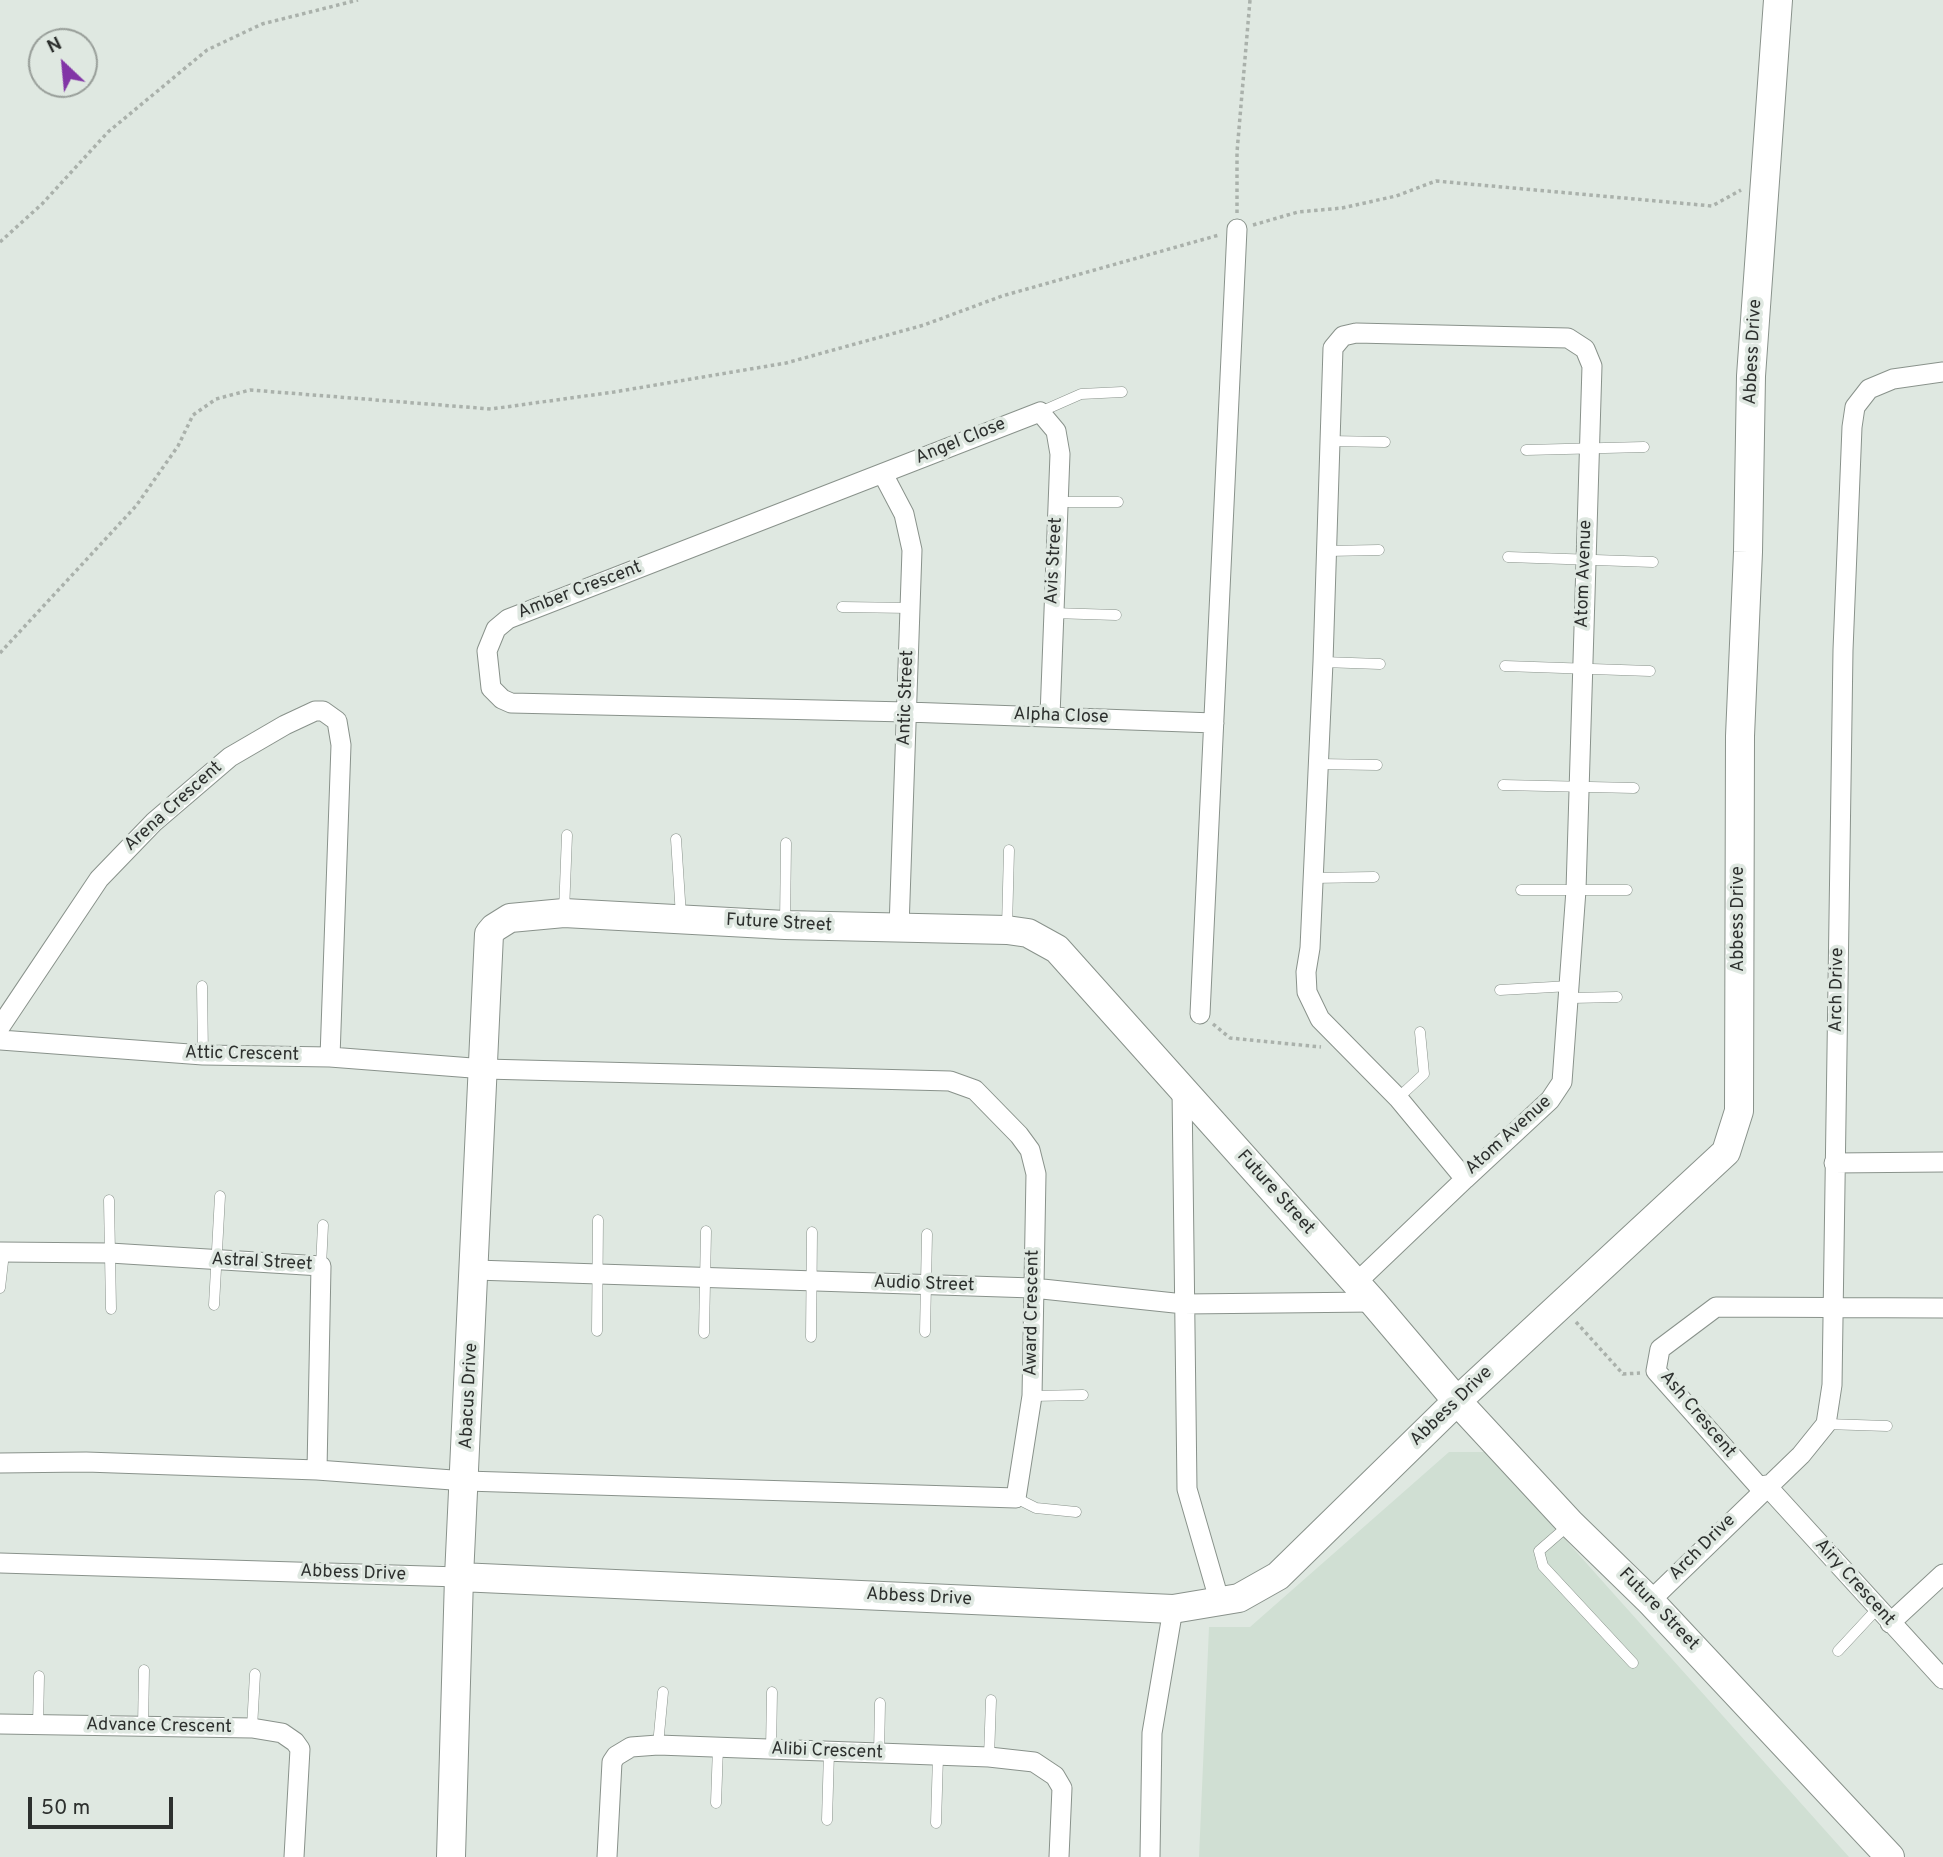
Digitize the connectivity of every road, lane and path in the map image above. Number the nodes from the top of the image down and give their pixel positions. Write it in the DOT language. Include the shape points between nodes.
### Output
graph roads {
  1 [pos="358,0"];
  2 [pos="1250,0"];
  3 [pos="1778,0"];
  4 [pos="1766,170"];
  5 [pos="1237,229"];
  6 [pos="0,243"];
  7 [pos="1943,372"];
  8 [pos="1122,392"];
  9 [pos="1040,412"];
  10 [pos="1329,441"];
  11 [pos="1385,442"];
  12 [pos="1644,447"];
  13 [pos="1526,450"];
  14 [pos="1588,450"];
  15 [pos="883,474"];
  16 [pos="1058,502"];
  17 [pos="1118,502"];
  18 [pos="1379,550"];
  19 [pos="1327,551"];
  20 [pos="1508,557"];
  21 [pos="1586,559"];
  22 [pos="1653,562"];
  23 [pos="842,607"];
  24 [pos="909,608"];
  25 [pos="1053,613"];
  26 [pos="1116,615"];
  27 [pos="0,653"];
  28 [pos="1323,662"];
  29 [pos="1380,664"];
  30 [pos="1505,666"];
  31 [pos="1582,670"];
  32 [pos="1650,671"];
  33 [pos="907,712"];
  34 [pos="1050,716"];
  35 [pos="1214,723"];
  36 [pos="1319,764"];
  37 [pos="1377,765"];
  38 [pos="1503,785"];
  39 [pos="1578,786"];
  40 [pos="1634,788"];
  41 [pos="567,835"];
  42 [pos="676,839"];
  43 [pos="786,843"];
  44 [pos="1009,850"];
  45 [pos="1374,877"];
  46 [pos="1312,878"];
  47 [pos="1521,890"];
  48 [pos="1576,890"];
  49 [pos="1627,890"];
  50 [pos="564,913"];
  51 [pos="681,919"];
  52 [pos="785,925"];
  53 [pos="899,928"];
  54 [pos="1007,930"];
  55 [pos="489,934"];
  56 [pos="202,986"];
  57 [pos="1500,990"];
  58 [pos="1571,992"];
  59 [pos="1617,997"];
  60 [pos="1200,1014"];
  61 [pos="0,1027"];
  62 [pos="1420,1032"];
  63 [pos="1338,1037"];
  64 [pos="0,1040"];
  65 [pos="203,1055"];
  66 [pos="330,1057"];
  67 [pos="485,1069"];
  68 [pos="1181,1088"];
  69 [pos="1398,1098"];
  70 [pos="1943,1162"];
  71 [pos="1834,1163"];
  72 [pos="1465,1180"];
  73 [pos="220,1196"];
  74 [pos="109,1200"];
  75 [pos="598,1220"];
  76 [pos="323,1224"];
  77 [pos="706,1231"];
  78 [pos="812,1232"];
  79 [pos="927,1234"];
  80 [pos="2,1253"];
  81 [pos="110,1253"];
  82 [pos="217,1261"];
  83 [pos="321,1266"];
  84 [pos="475,1270"];
  85 [pos="597,1273"];
  86 [pos="707,1279"];
  87 [pos="811,1282"];
  88 [pos="925,1285"];
  89 [pos="0,1287"];
  90 [pos="1033,1289"];
  91 [pos="1365,1293"];
  92 [pos="1184,1304"];
  93 [pos="214,1305"];
  94 [pos="1561,1305"];
  95 [pos="1833,1307"];
  96 [pos="111,1308"];
  97 [pos="1943,1308"];
  98 [pos="597,1331"];
  99 [pos="925,1332"];
  100 [pos="704,1333"];
  101 [pos="811,1337"];
  102 [pos="1656,1371"];
  103 [pos="1083,1395"];
  104 [pos="1032,1396"];
  105 [pos="1457,1401"];
  106 [pos="1826,1424"];
  107 [pos="1886,1426"];
  108 [pos="0,1463"];
  109 [pos="317,1470"];
  110 [pos="466,1481"];
  111 [pos="1764,1488"];
  112 [pos="1016,1498"];
  113 [pos="1076,1512"];
  114 [pos="1570,1523"];
  115 [pos="0,1563"];
  116 [pos="1943,1574"];
  117 [pos="459,1577"];
  118 [pos="1650,1601"];
  119 [pos="1220,1603"];
  120 [pos="1173,1609"];
  121 [pos="1883,1616"];
  122 [pos="1838,1651"];
  123 [pos="1633,1663"];
  124 [pos="145,1670"];
  125 [pos="255,1674"];
  126 [pos="39,1676"];
  127 [pos="1943,1679"];
  128 [pos="663,1692"];
  129 [pos="772,1692"];
  130 [pos="991,1700"];
  131 [pos="880,1703"];
  132 [pos="0,1724"];
  133 [pos="38,1726"];
  134 [pos="143,1727"];
  135 [pos="252,1728"];
  136 [pos="658,1745"];
  137 [pos="718,1747"];
  138 [pos="771,1750"];
  139 [pos="829,1752"];
  140 [pos="879,1754"];
  141 [pos="938,1756"];
  142 [pos="989,1757"];
  143 [pos="716,1803"];
  144 [pos="827,1820"];
  145 [pos="936,1824"];
  146 [pos="295,1857"];
  147 [pos="451,1857"];
  148 [pos="607,1857"];
  149 [pos="1059,1857"];
  150 [pos="1150,1857"];
  151 [pos="1890,1857"];
  1 -- 6 [label="path" via="262,24 206,50 108,132"];
  2 -- 5 [label="path" via="1237,152"];
  3 -- 4 [label="street, Abbess Drive"];
  4 -- 5 [label="path" via="1732,198 1712,206 1436,181 1396,195 1342,208 1298,212"];
  4 -- 94 [label="street, Abbess Drive" via="1751,376 1740,736 1739,1111 1726,1152"];
  5 -- 27 [label="path" via="786,363 614,392 491,409 250,390 216,399 193,415 178,446 136,506"];
  5 -- 35 [label="street"];
  7 -- 71 [label="street, Arch Drive" via="1894,379 1869,389 1855,407 1852,428 1843,650"];
  8 -- 9 [label="lane" via="1081,394"];
  9 -- 15 [label="street, Angel Close"];
  9 -- 16 [label="street, Avis Street" via="1059,437"];
  10 -- 11 [label="lane"];
  10 -- 14 [label="street, Atom Avenue" via="1333,348 1343,336 1371,332 1554,338 1577,342 1590,360"];
  10 -- 19 [label="street, Atom Avenue"];
  12 -- 14 [label="lane"];
  13 -- 14 [label="lane"];
  14 -- 21 [label="street, Atom Avenue"];
  15 -- 24 [label="street, Antic Street" via="910,532"];
  15 -- 33 [label="street, Amber Crescent" via="508,619 491,639 488,673 491,688 511,703"];
  16 -- 17 [label="lane"];
  16 -- 25 [label="street, Avis Street"];
  18 -- 19 [label="lane"];
  19 -- 28 [label="street, Atom Avenue"];
  20 -- 21 [label="lane"];
  21 -- 22 [label="lane"];
  21 -- 31 [label="street, Atom Avenue"];
  23 -- 24 [label="lane"];
  24 -- 33 [label="street, Antic Street"];
  25 -- 26 [label="lane"];
  25 -- 34 [label="street, Avis Street"];
  28 -- 29 [label="lane"];
  28 -- 36 [label="street, Atom Avenue"];
  30 -- 31 [label="lane"];
  31 -- 32 [label="lane"];
  31 -- 39 [label="street, Atom Avenue"];
  33 -- 34 [label="street, Alpha Close"];
  33 -- 53 [label="street, Antic Street"];
  34 -- 35 [label="street, Alpha Close"];
  35 -- 60 [label="street"];
  36 -- 37 [label="lane"];
  36 -- 46 [label="street, Atom Avenue"];
  38 -- 39 [label="lane"];
  39 -- 40 [label="lane"];
  39 -- 48 [label="street, Atom Avenue"];
  41 -- 50 [label="lane"];
  42 -- 51 [label="lane"];
  43 -- 52 [label="lane"];
  44 -- 54 [label="lane"];
  45 -- 46 [label="lane"];
  46 -- 63 [label="street, Atom Avenue" via="1307,992 1320,1019"];
  47 -- 48 [label="lane"];
  48 -- 49 [label="lane"];
  48 -- 58 [label="street, Atom Avenue"];
  50 -- 51 [label="street, Future Street"];
  50 -- 55 [label="street, Future Street" via="510,918"];
  51 -- 52 [label="street, Future Street"];
  52 -- 53 [label="street, Future Street"];
  53 -- 54 [label="street, Future Street"];
  54 -- 68 [label="street, Future Street" via="1028,933 1057,949"];
  55 -- 67 [label="street, Abacus Drive"];
  56 -- 65 [label="lane"];
  57 -- 58 [label="lane"];
  58 -- 59 [label="lane"];
  58 -- 72 [label="street, Atom Avenue" via="1559,1090"];
  60 -- 63 [label="path" via="1230,1038 1318,1049"];
  61 -- 66 [label="street, Arena Crescent" via="99,879 154,821 230,757 285,725 323,711 337,721 341,745"];
  62 -- 69 [label="lane" via="1424,1074"];
  63 -- 69 [label="street, Atom Avenue"];
  64 -- 65 [label="street, Attic Crescent"];
  65 -- 66 [label="street, Attic Crescent"];
  66 -- 67 [label="street, Attic Crescent"];
  67 -- 84 [label="street, Abacus Drive"];
  67 -- 90 [label="street, Award Crescent" via="950,1081 964,1085 975,1090 1019,1135 1033,1156 1037,1174"];
  68 -- 91 [label="street, Future Street"];
  68 -- 92 [label="street"];
  69 -- 72 [label="street, Atom Avenue"];
  70 -- 71 [label="street"];
  71 -- 95 [label="street, Arch Drive"];
  72 -- 91 [label="street"];
  73 -- 82 [label="lane"];
  74 -- 81 [label="lane"];
  75 -- 85 [label="lane"];
  76 -- 83 [label="lane"];
  77 -- 86 [label="lane"];
  78 -- 87 [label="lane"];
  79 -- 88 [label="lane"];
  80 -- 81 [label="street, Astral Street"];
  80 -- 89 [label="lane"];
  81 -- 82 [label="street, Astral Street"];
  81 -- 96 [label="lane"];
  82 -- 83 [label="street, Astral Street"];
  82 -- 93 [label="lane"];
  83 -- 109 [label="street, Astral Street"];
  84 -- 85 [label="street, Audio Street"];
  84 -- 110 [label="street, Abacus Drive"];
  85 -- 86 [label="street, Audio Street"];
  85 -- 98 [label="lane"];
  86 -- 87 [label="street, Audio Street"];
  86 -- 100 [label="lane"];
  87 -- 88 [label="street, Audio Street"];
  87 -- 101 [label="lane"];
  88 -- 90 [label="street, Audio Street"];
  88 -- 99 [label="lane"];
  90 -- 92 [label="street, Audio Street"];
  90 -- 104 [label="street, Award Crescent"];
  91 -- 92 [label="street, Audio Street"];
  91 -- 105 [label="street, Future Street"];
  92 -- 119 [label="street" via="1187,1489"];
  94 -- 102 [label="path" via="1623,1374"];
  94 -- 105 [label="street, Abbess Drive"];
  95 -- 97 [label="street"];
  95 -- 102 [label="street, Ash Crescent" via="1716,1307 1660,1349"];
  95 -- 106 [label="street, Arch Drive" via="1831,1401"];
  102 -- 111 [label="street, Ash Crescent"];
  103 -- 104 [label="lane"];
  104 -- 112 [label="street, Award Crescent"];
  105 -- 114 [label="street, Future Street"];
  105 -- 119 [label="street, Abbess Drive" via="1278,1576 1255,1592"];
  106 -- 107 [label="lane"];
  106 -- 111 [label="street, Arch Drive" via="1801,1455"];
  108 -- 109 [label="street"];
  109 -- 110 [label="street"];
  110 -- 112 [label="street"];
  110 -- 117 [label="street, Abacus Drive"];
  111 -- 118 [label="street, Arch Drive"];
  111 -- 121 [label="street, Airy Crescent"];
  112 -- 113 [label="lane" via="1036,1508"];
  114 -- 118 [label="street, Future Street"];
  114 -- 123 [label="lane" via="1539,1551 1543,1566"];
  115 -- 117 [label="street, Abbess Drive"];
  116 -- 121 [label="street"];
  117 -- 120 [label="street, Abbess Drive"];
  117 -- 147 [label="street, Abacus Drive"];
  118 -- 151 [label="street, Future Street"];
  119 -- 120 [label="street, Abbess Drive"];
  120 -- 150 [label="street" via="1152,1733"];
  121 -- 122 [label="lane"];
  121 -- 127 [label="street, Airy Crescent"];
  124 -- 134 [label="lane"];
  125 -- 135 [label="lane"];
  126 -- 133 [label="lane"];
  128 -- 136 [label="lane"];
  129 -- 138 [label="lane"];
  130 -- 142 [label="lane"];
  131 -- 140 [label="lane"];
  132 -- 133 [label="street, Advance Crescent"];
  133 -- 134 [label="street, Advance Crescent"];
  134 -- 135 [label="street, Advance Crescent"];
  135 -- 146 [label="street, Advance Crescent" via="289,1737 300,1749"];
  136 -- 137 [label="street, Alibi Crescent"];
  136 -- 148 [label="street, Alibi Crescent" via="631,1747 612,1762"];
  137 -- 138 [label="street, Alibi Crescent"];
  137 -- 143 [label="lane"];
  138 -- 139 [label="street, Alibi Crescent"];
  139 -- 140 [label="street, Alibi Crescent"];
  139 -- 144 [label="lane"];
  140 -- 141 [label="street, Alibi Crescent"];
  141 -- 142 [label="street, Alibi Crescent"];
  141 -- 145 [label="lane"];
  142 -- 149 [label="street, Alibi Crescent" via="1034,1762 1055,1776 1062,1788"];
}
